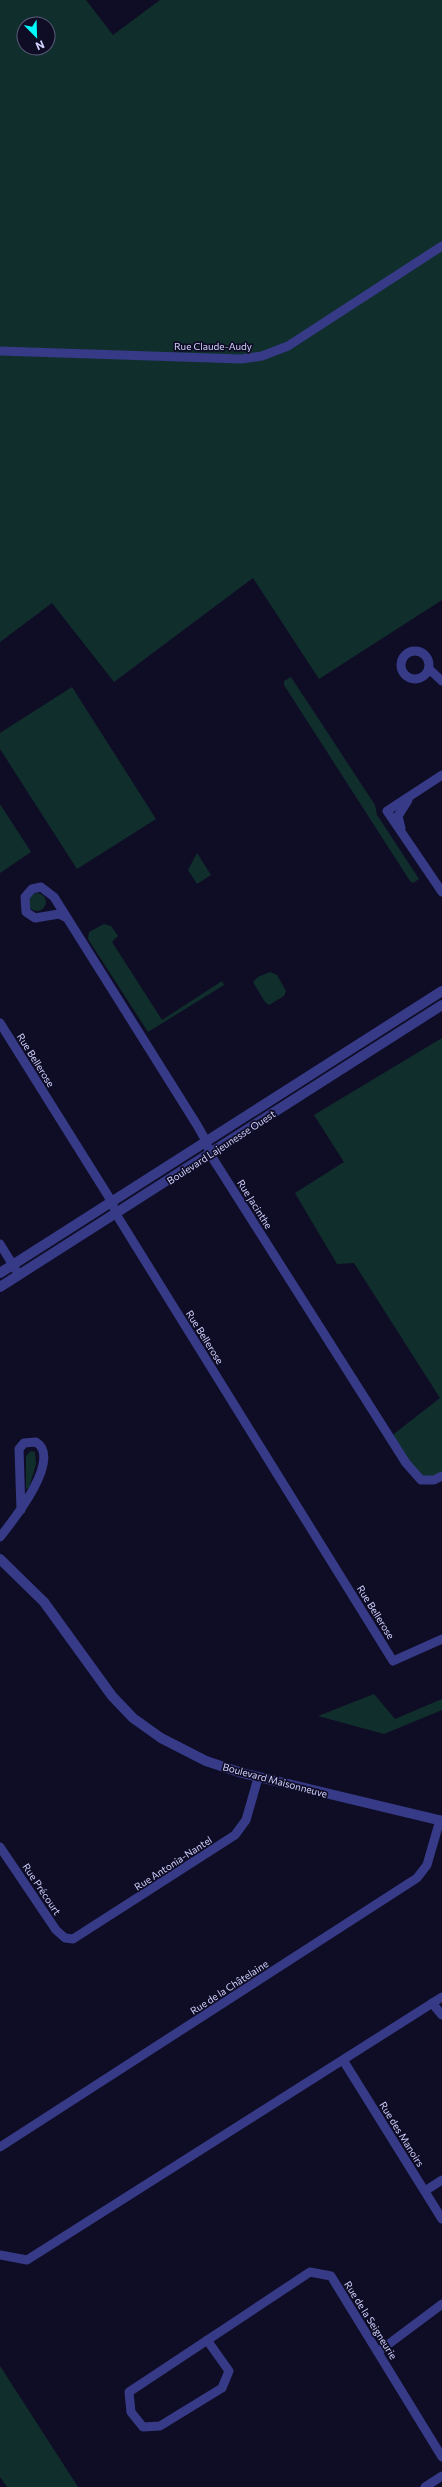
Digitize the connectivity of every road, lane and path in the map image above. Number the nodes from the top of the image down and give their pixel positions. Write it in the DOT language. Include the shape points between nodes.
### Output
graph roads {
  1 [pos="442,246"];
  2 [pos="0,351"];
  3 [pos="429,669"];
  4 [pos="442,681"];
  5 [pos="442,775"];
  6 [pos="442,892"];
  7 [pos="65,917"];
  8 [pos="442,991"];
  9 [pos="442,1005"];
  10 [pos="0,1023"];
  11 [pos="206,1141"];
  12 [pos="210,1154"];
  13 [pos="112,1202"];
  14 [pos="116,1214"];
  15 [pos="0,1244"];
  16 [pos="13,1265"];
  17 [pos="0,1273"];
  18 [pos="19,1275"];
  19 [pos="0,1287"];
  20 [pos="442,1476"];
  21 [pos="21,1510"];
  22 [pos="0,1537"];
  23 [pos="0,1559"];
  24 [pos="442,1640"];
  25 [pos="258,1778"];
  26 [pos="441,1820"];
  27 [pos="0,1847"];
  28 [pos="68,1940"];
  29 [pos="442,1997"];
  30 [pos="432,2003"];
  31 [pos="442,2015"];
  32 [pos="343,2060"];
  33 [pos="0,2147"];
  34 [pos="442,2180"];
  35 [pos="424,2190"];
  36 [pos="442,2219"];
  37 [pos="0,2255"];
  38 [pos="442,2304"];
  39 [pos="207,2340"];
  40 [pos="378,2352"];
  41 [pos="442,2457"];
  42 [pos="442,2476"];
  43 [pos="425,2487"];
  1 -- 2 [label="street, Rue Claude-Audy" via="288,346 262,356 241,359"];
  3 -- 4 [label="street"];
  5 -- 6 [label="street" via="387,811"];
  7 -- 7 [label="street, Rue Jacinthe" via="54,897 46,889 32,889 25,897 26,912 34,918 59,914"];
  7 -- 11 [label="street, Rue Jacinthe"];
  8 -- 11 [label="street, Boulevard Lajeunesse Ouest"];
  9 -- 12 [label="street, Boulevard Lajeunesse Ouest"];
  10 -- 13 [label="street, Rue Bellerose"];
  11 -- 12 [label="street, Rue Jacinthe"];
  11 -- 13 [label="street, Boulevard Lajeunesse Ouest"];
  12 -- 14 [label="street, Boulevard Lajeunesse Ouest"];
  12 -- 20 [label="street, Rue Jacinthe" via="406,1463 421,1480 434,1480"];
  13 -- 14 [label="street, Rue Bellerose"];
  13 -- 16 [label="street, Boulevard Lajeunesse Ouest"];
  14 -- 18 [label="street, Boulevard Lajeunesse Ouest"];
  14 -- 24 [label="street, Rue Bellerose" via="393,1661"];
  15 -- 16 [label="street"];
  16 -- 17 [label="street, Boulevard Lajeunesse Ouest"];
  16 -- 18 [label="street"];
  18 -- 19 [label="street, Boulevard Lajeunesse Ouest"];
  21 -- 21 [label="street" via="35,1487 43,1464 43,1451 36,1442 24,1443 19,1449"];
  21 -- 22 [label="street"];
  23 -- 25 [label="street, Boulevard Maisonneuve" via="36,1592 102,1685 133,1718 186,1752"];
  25 -- 26 [label="street, Boulevard Maisonneuve"];
  25 -- 28 [label="street, Rue Antonia-Nantel" via="246,1820 236,1835 81,1936"];
  26 -- 33 [label="street, Rue de la Châtelaine" via="427,1865 413,1881"];
  27 -- 28 [label="street, Rue Précourt" via="56,1930"];
  29 -- 30 [label="street"];
  30 -- 31 [label="street"];
  30 -- 32 [label="street"];
  32 -- 35 [label="street, Rue des Manoirs"];
  32 -- 37 [label="street" via="27,2260"];
  34 -- 35 [label="street"];
  35 -- 36 [label="street, Rue des Manoirs"];
  38 -- 40 [label="street"];
  39 -- 39 [label="street, Rue de la Seigneurie" via="129,2392 131,2412 143,2427 160,2426 222,2388 229,2372"];
  39 -- 40 [label="street, Rue de la Seigneurie" via="310,2272 331,2276"];
  40 -- 41 [label="street, Rue de la Seigneurie"];
  42 -- 43 [label="street"];
}
